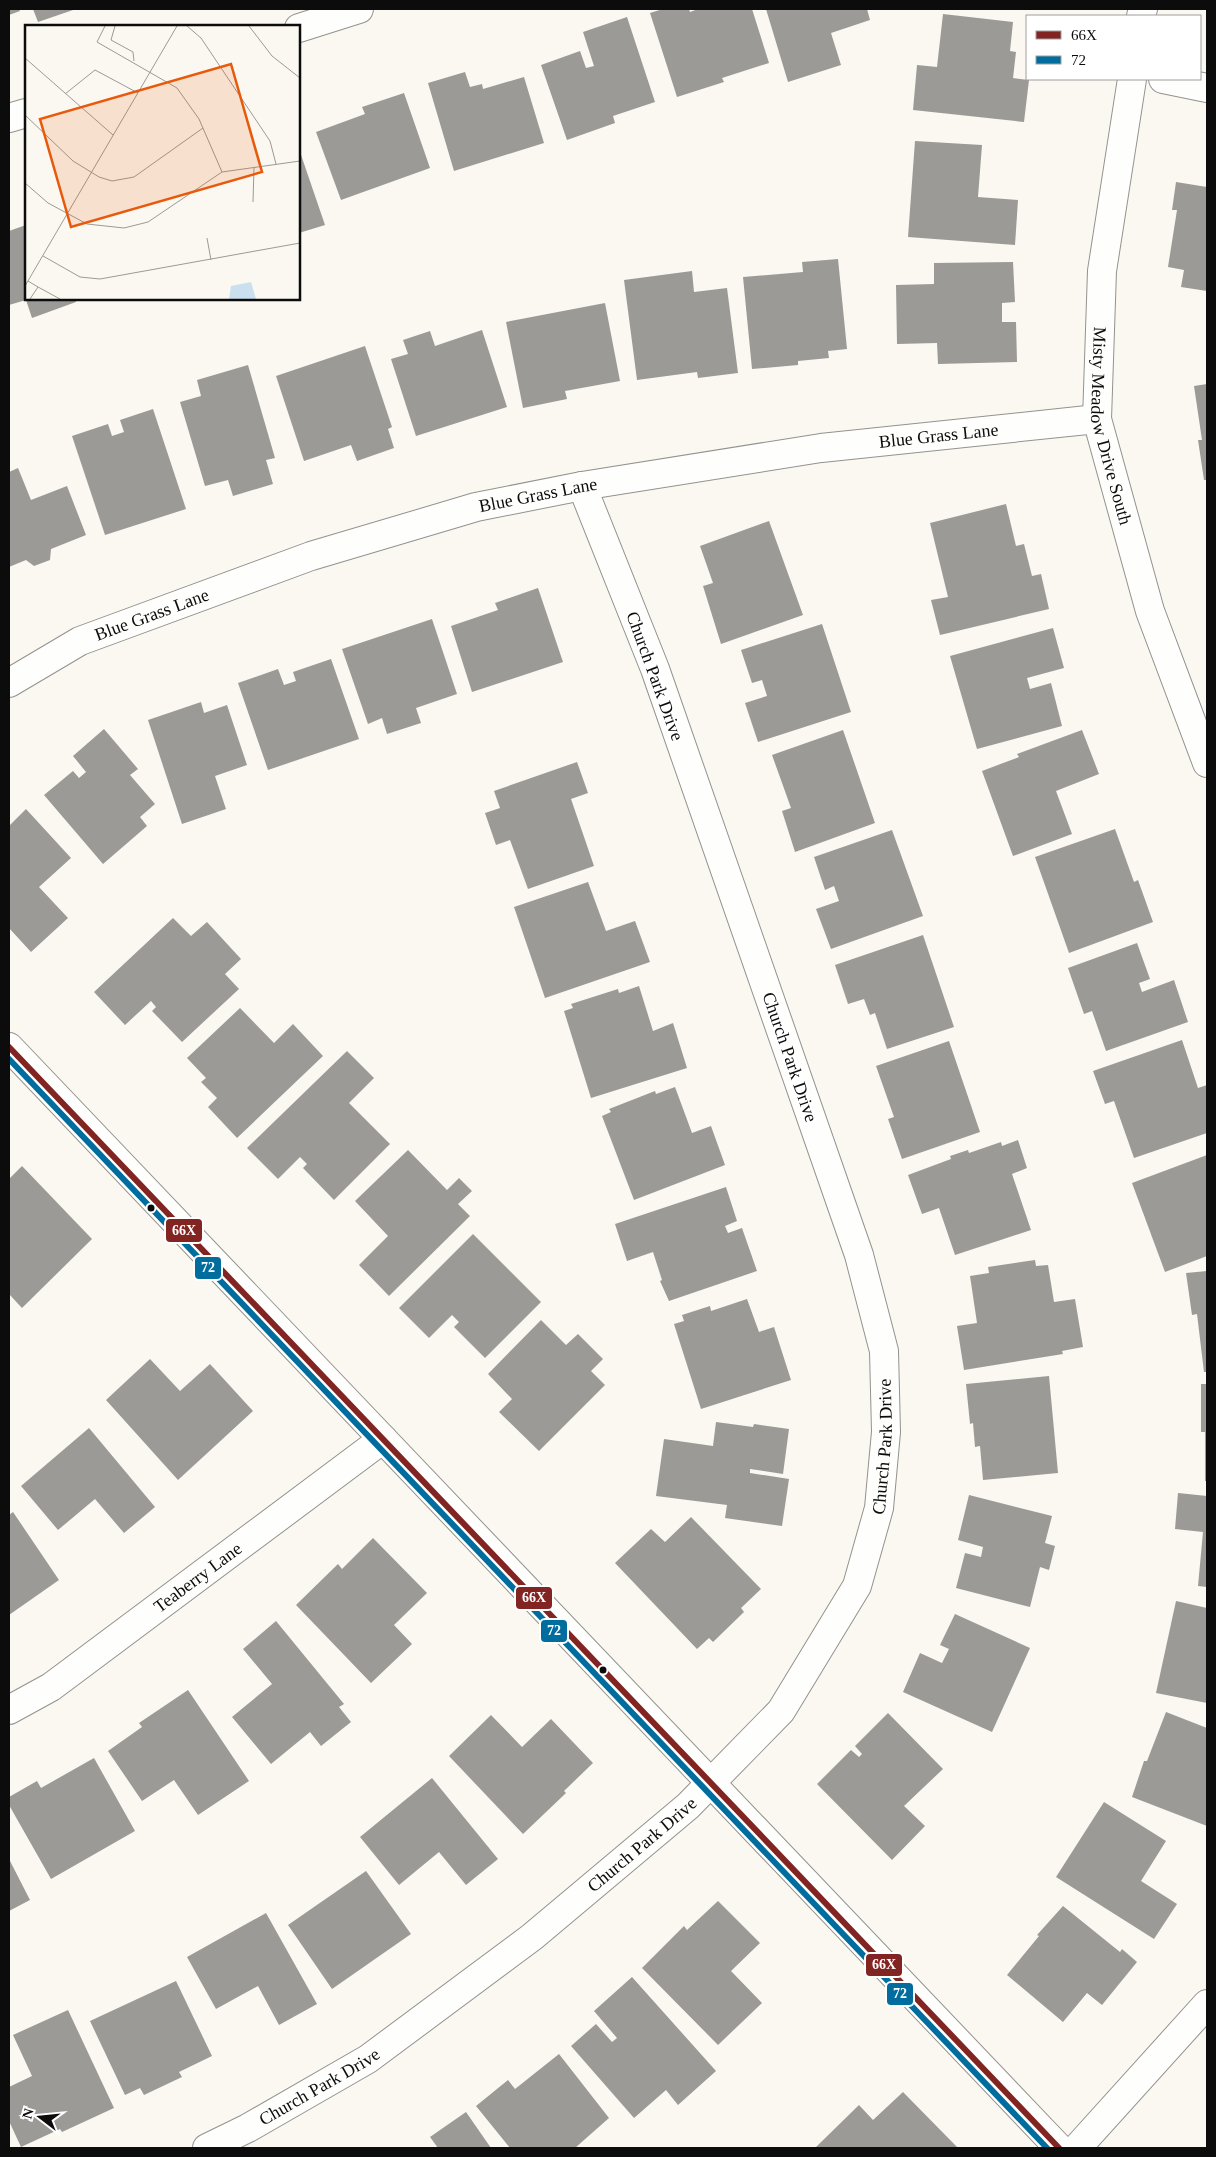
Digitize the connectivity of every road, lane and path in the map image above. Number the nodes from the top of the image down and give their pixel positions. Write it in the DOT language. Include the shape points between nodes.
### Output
graph roads {
  1 [pos="359,9"];
  2 [pos="300,28"];
  3 [pos="1132,80"];
  4 [pos="1168,80"];
  5 [pos="1207,88"];
  6 [pos="25,113"];
  7 [pos="9,118"];
  8 [pos="1097,419"];
  9 [pos="582,486"];
  10 [pos="9,684"];
  11 [pos="1207,763"];
  12 [pos="13,1058"];
  13 [pos="383,1439"];
  14 [pos="9,1710"];
  15 [pos="710,1782"];
  16 [pos="1207,2004"];
  17 [pos="207,2148"];
  18 [pos="1059,2148"];
  19 [pos="1076,2148"];
  1 -- 2 [label="street"];
  3 -- 8 [label="street, Misty Meadow Drive South" via="1102,271"];
  4 -- 5 [label="street"];
  6 -- 7 [label="street"];
  8 -- 9 [label="street, Blue Grass Lane" via="821,448"];
  8 -- 11 [label="street, Misty Meadow Drive South" via="1150,611"];
  9 -- 10 [label="street, Blue Grass Lane" via="476,507 311,556 80,641"];
  9 -- 15 [label="street, Church Park Drive" via="655,669 859,1255 884,1351 886,1432 879,1508 857,1586 781,1710"];
  12 -- 13 [label="street"];
  13 -- 14 [label="street, Teaberry Lane" via="51,1687"];
  13 -- 15 [label="street"];
  15 -- 17 [label="street, Church Park Drive" via="688,1806 532,1937 368,2059"];
  15 -- 18 [label="street"];
  16 -- 19 [label="street"];
}
